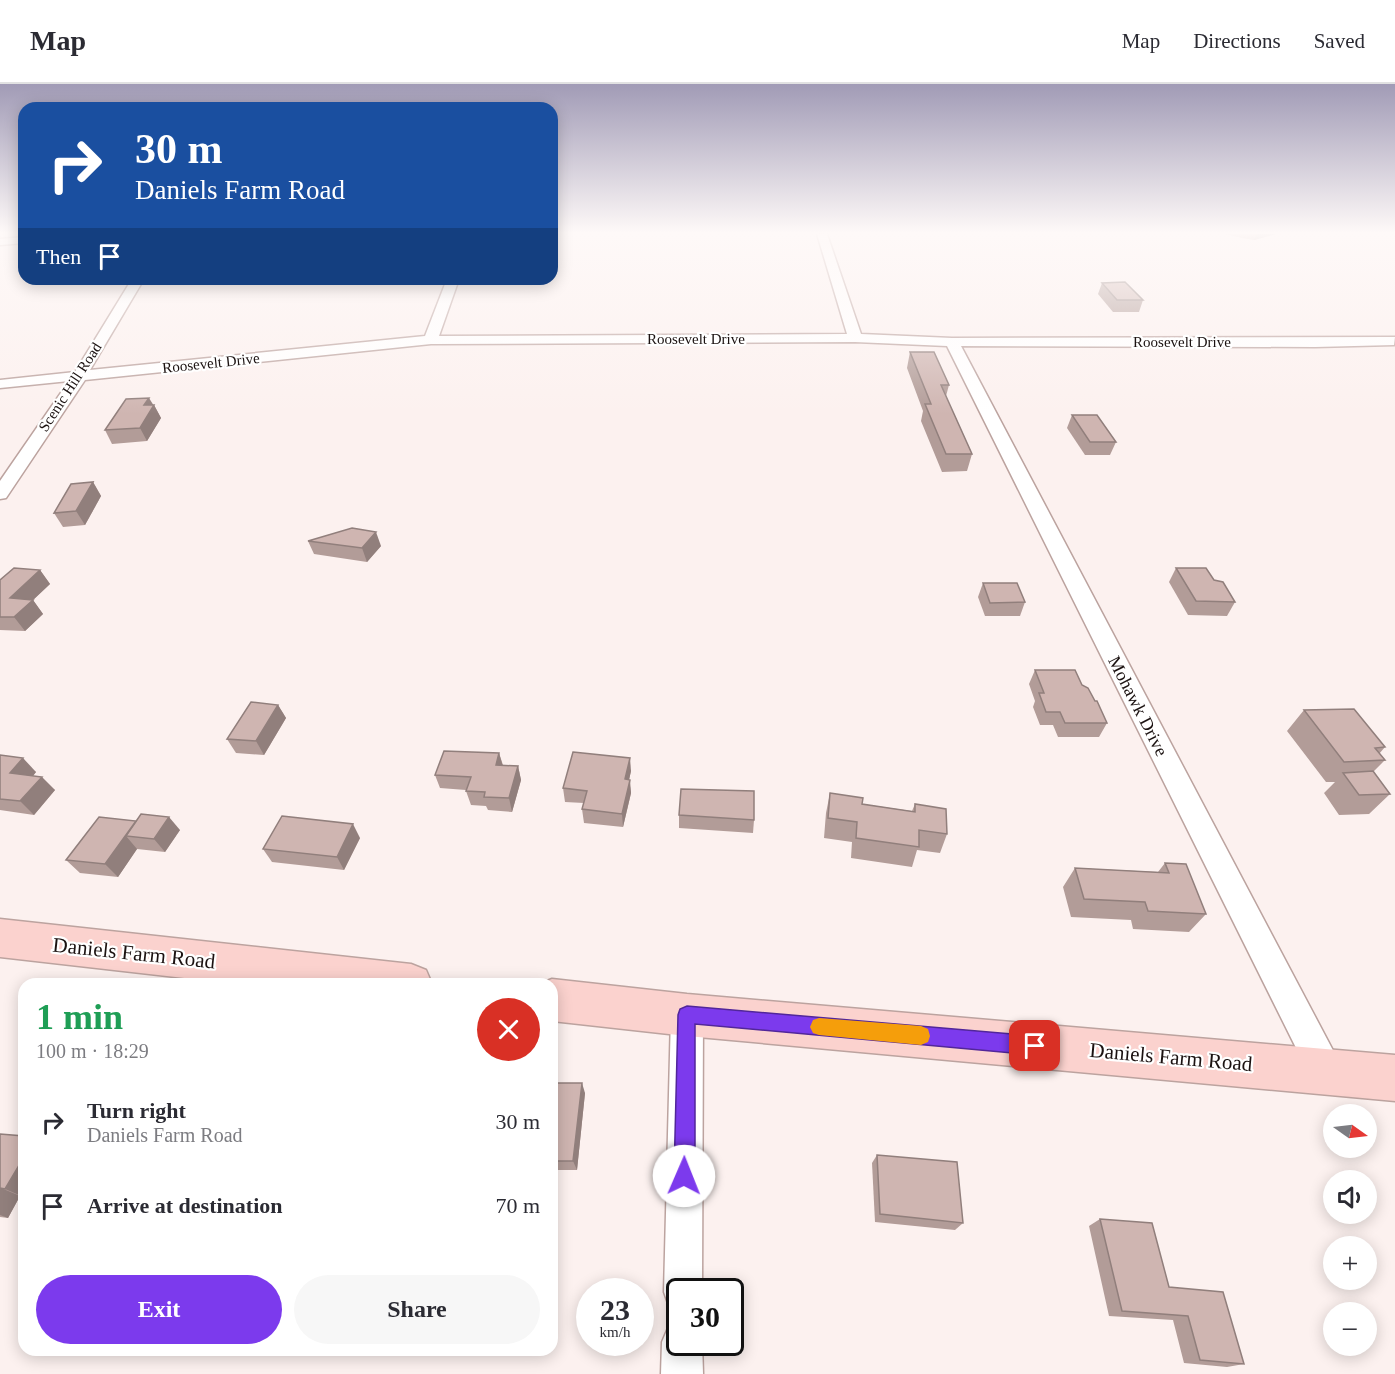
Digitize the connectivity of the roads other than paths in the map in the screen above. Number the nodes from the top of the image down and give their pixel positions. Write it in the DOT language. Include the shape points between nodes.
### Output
graph roads {
  1 [pos="129,294"];
  2 [pos="448,294"];
  3 [pos="841,294"];
  4 [pos="855,338"];
  5 [pos="431,340"];
  6 [pos="1394,341"];
  7 [pos="952,342"];
  8 [pos="79,377"];
  9 [pos="0,384"];
  10 [pos="0,494"];
  11 [pos="0,938"];
  12 [pos="357,978"];
  13 [pos="558,1001"];
  14 [pos="687,1015"];
  15 [pos="1325,1070"];
  16 [pos="1395,1078"];
  17 [pos="683,1278"];
  18 [pos="682,1356"];
  19 [pos="682,1374"];
  1 -- 8 [label="street, Scenic Hill Road"];
  2 -- 5 [label="street"];
  3 -- 4 [label="street"];
  4 -- 5 [label="street, Roosevelt Drive"];
  4 -- 7 [label="street, Roosevelt Drive"];
  5 -- 8 [label="street, Roosevelt Drive"];
  6 -- 7 [label="street, Roosevelt Drive"];
  7 -- 15 [label="street, Mohawk Drive"];
  8 -- 9 [label="street, Roosevelt Drive"];
  8 -- 10 [label="street, Scenic Hill Road"];
  11 -- 12 [label="main road, Daniels Farm Road"];
  13 -- 14 [label="main road, Daniels Farm Road"];
  14 -- 15 [label="main road, Daniels Farm Road"];
  14 -- 17 [label="street"];
  15 -- 16 [label="main road, Daniels Farm Road"];
  18 -- 19 [label="street"];
}
